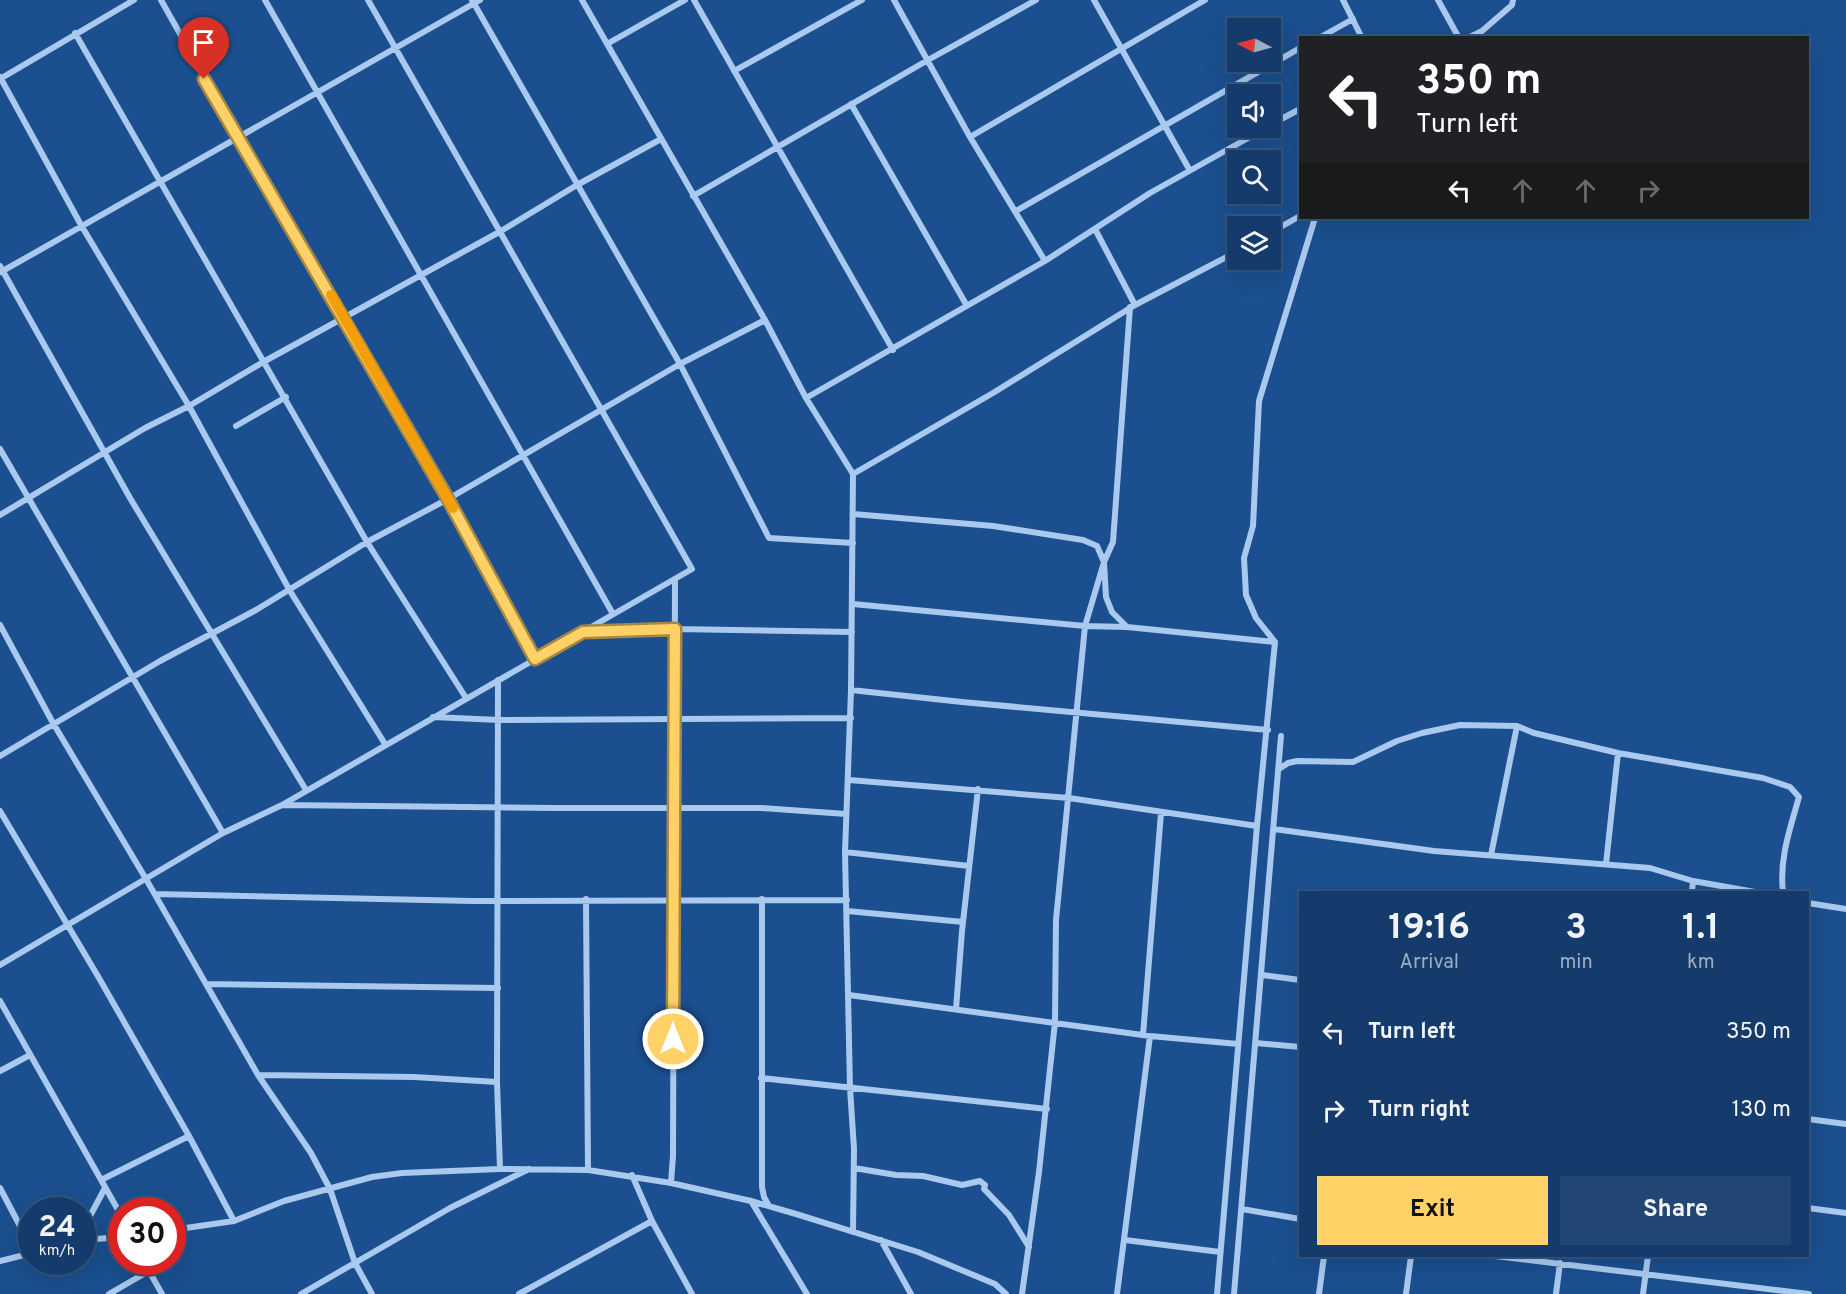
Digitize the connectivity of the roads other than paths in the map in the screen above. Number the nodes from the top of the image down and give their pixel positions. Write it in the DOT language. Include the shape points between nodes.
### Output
graph roads {
  1 [pos="134,0"];
  2 [pos="160,0"];
  3 [pos="265,0"];
  4 [pos="368,0"];
  5 [pos="582,0"];
  6 [pos="685,0"];
  7 [pos="693,0"];
  8 [pos="862,0"];
  9 [pos="894,0"];
  10 [pos="1036,0"];
  11 [pos="1094,0"];
  12 [pos="1205,0"];
  13 [pos="1343,0"];
  14 [pos="1438,0"];
  15 [pos="1514,0"];
  16 [pos="475,1"];
  17 [pos="1353,19"];
  18 [pos="75,33"];
  19 [pos="1323,36"];
  20 [pos="1361,36"];
  21 [pos="1458,36"];
  22 [pos="1472,36"];
  23 [pos="607,44"];
  24 [pos="397,48"];
  25 [pos="1121,49"];
  26 [pos="1299,49"];
  27 [pos="928,60"];
  28 [pos="734,71"];
  29 [pos="0,78"];
  30 [pos="318,93"];
  31 [pos="851,105"];
  32 [pos="1299,110"];
  33 [pos="1281,119"];
  34 [pos="1165,124"];
  35 [pos="970,137"];
  36 [pos="237,138"];
  37 [pos="1248,138"];
  38 [pos="661,139"];
  39 [pos="777,148"];
  40 [pos="1189,170"];
  41 [pos="161,182"];
  42 [pos="577,185"];
  43 [pos="693,196"];
  44 [pos="1016,211"];
  45 [pos="1299,217"];
  46 [pos="1315,219"];
  47 [pos="81,225"];
  48 [pos="1281,227"];
  49 [pos="1095,229"];
  50 [pos="501,231"];
  51 [pos="1227,257"];
  52 [pos="1045,261"];
  53 [pos="1,270"];
  54 [pos="421,276"];
  55 [pos="967,306"];
  56 [pos="1132,306"];
  57 [pos="345,318"];
  58 [pos="765,320"];
  59 [pos="892,350"];
  60 [pos="265,361"];
  61 [pos="680,364"];
  62 [pos="286,397"];
  63 [pos="806,398"];
  64 [pos="189,406"];
  65 [pos="601,408"];
  66 [pos="236,426"];
  67 [pos="0,449"];
  68 [pos="105,452"];
  69 [pos="521,455"];
  70 [pos="853,474"];
  71 [pos="27,499"];
  72 [pos="448,499"];
  73 [pos="853,514"];
  74 [pos="0,515"];
  75 [pos="367,542"];
  76 [pos="853,543"];
  77 [pos="1104,562"];
  78 [pos="675,579"];
  79 [pos="290,591"];
  80 [pos="853,604"];
  81 [pos="613,614"];
  82 [pos="0,625"];
  83 [pos="1085,626"];
  84 [pos="1127,627"];
  85 [pos="675,629"];
  86 [pos="583,632"];
  87 [pos="852,632"];
  88 [pos="211,634"];
  89 [pos="1275,642"];
  90 [pos="535,659"];
  91 [pos="132,678"];
  92 [pos="498,680"];
  93 [pos="852,690"];
  94 [pos="466,699"];
  95 [pos="1076,711"];
  96 [pos="433,717"];
  97 [pos="851,718"];
  98 [pos="499,720"];
  99 [pos="675,720"];
  100 [pos="53,723"];
  101 [pos="1517,726"];
  102 [pos="1268,730"];
  103 [pos="1281,736"];
  104 [pos="385,744"];
  105 [pos="1618,753"];
  106 [pos="0,756"];
  107 [pos="1279,769"];
  108 [pos="849,780"];
  109 [pos="978,789"];
  110 [pos="306,790"];
  111 [pos="1069,798"];
  112 [pos="282,805"];
  113 [pos="498,807"];
  114 [pos="674,808"];
  115 [pos="0,811"];
  116 [pos="1161,813"];
  117 [pos="846,814"];
  118 [pos="1257,826"];
  119 [pos="1275,829"];
  120 [pos="223,833"];
  121 [pos="845,852"];
  122 [pos="1491,855"];
  123 [pos="1606,864"];
  124 [pos="969,866"];
  125 [pos="146,879"];
  126 [pos="1693,881"];
  127 [pos="1692,891"];
  128 [pos="1749,891"];
  129 [pos="1783,891"];
  130 [pos="155,894"];
  131 [pos="586,899"];
  132 [pos="674,899"];
  133 [pos="762,899"];
  134 [pos="847,900"];
  135 [pos="498,901"];
  136 [pos="1809,903"];
  137 [pos="1846,909"];
  138 [pos="847,912"];
  139 [pos="963,922"];
  140 [pos="69,926"];
  141 [pos="0,965"];
  142 [pos="1262,975"];
  143 [pos="1299,980"];
  144 [pos="206,984"];
  145 [pos="498,988"];
  146 [pos="849,995"];
  147 [pos="0,1000"];
  148 [pos="956,1009"];
  149 [pos="1055,1022"];
  150 [pos="1143,1035"];
  151 [pos="1150,1036"];
  152 [pos="1256,1043"];
  153 [pos="1238,1044"];
  154 [pos="1299,1047"];
  155 [pos="30,1055"];
  156 [pos="0,1071"];
  157 [pos="258,1076"];
  158 [pos="761,1078"];
  159 [pos="497,1082"];
  160 [pos="850,1088"];
  161 [pos="1047,1110"];
  162 [pos="1809,1119"];
  163 [pos="1846,1124"];
  164 [pos="189,1136"];
  165 [pos="854,1168"];
  166 [pos="500,1169"];
  167 [pos="530,1169"];
  168 [pos="588,1170"];
  169 [pos="632,1175"];
  170 [pos="100,1180"];
  171 [pos="671,1183"];
  172 [pos="0,1188"];
  173 [pos="105,1188"];
  174 [pos="330,1189"];
  175 [pos="110,1197"];
  176 [pos="751,1200"];
  177 [pos="96,1205"];
  178 [pos="769,1206"];
  179 [pos="1809,1208"];
  180 [pos="1242,1209"];
  181 [pos="1846,1213"];
  182 [pos="1299,1219"];
  183 [pos="234,1221"];
  184 [pos="652,1221"];
  185 [pos="18,1223"];
  186 [pos="186,1228"];
  187 [pos="853,1232"];
  188 [pos="881,1240"];
  189 [pos="1125,1240"];
  190 [pos="1029,1247"];
  191 [pos="1220,1252"];
  192 [pos="18,1255"];
  193 [pos="1324,1257"];
  194 [pos="1411,1257"];
  195 [pos="1504,1257"];
  196 [pos="1648,1257"];
  197 [pos="0,1261"];
  198 [pos="355,1263"];
  199 [pos="1560,1263"];
  200 [pos="1645,1274"];
  201 [pos="142,1275"];
  202 [pos="151,1275"];
  203 [pos="109,1294"];
  204 [pos="162,1294"];
  205 [pos="300,1294"];
  206 [pos="372,1294"];
  207 [pos="519,1294"];
  208 [pos="692,1294"];
  209 [pos="807,1294"];
  210 [pos="911,1294"];
  211 [pos="1006,1294"];
  212 [pos="1023,1294"];
  213 [pos="1118,1294"];
  214 [pos="1217,1294"];
  215 [pos="1234,1294"];
  216 [pos="1318,1294"];
  217 [pos="1406,1294"];
  218 [pos="1556,1294"];
  219 [pos="1642,1294"];
  220 [pos="1809,1294"];
  1 -- 18 [label="street"];
  2 -- 36 [label="street"];
  3 -- 30 [label="street"];
  4 -- 24 [label="street"];
  5 -- 23 [label="street"];
  6 -- 23 [label="street"];
  7 -- 28 [label="street"];
  8 -- 28 [label="street"];
  9 -- 27 [label="street"];
  10 -- 27 [label="street"];
  11 -- 25 [label="street"];
  12 -- 25 [label="street"];
  13 -- 17 [label="street"];
  14 -- 21 [label="street"];
  15 -- 22 [label="street"];
  16 -- 24 [label="street"];
  16 -- 42 [label="street"];
  17 -- 19 [label="street"];
  17 -- 20 [label="street"];
  18 -- 29 [label="street"];
  18 -- 41 [label="street"];
  23 -- 38 [label="street"];
  24 -- 30 [label="street"];
  24 -- 50 [label="street"];
  25 -- 34 [label="street"];
  25 -- 35 [label="street"];
  26 -- 34 [label="street"];
  27 -- 31 [label="street"];
  27 -- 35 [label="street"];
  28 -- 39 [label="street"];
  29 -- 47 [label="street"];
  30 -- 36 [label="street"];
  30 -- 54 [label="street"];
  31 -- 39 [label="street"];
  31 -- 55 [label="street"];
  32 -- 33 [label="street"];
  34 -- 40 [label="street"];
  34 -- 44 [label="street"];
  35 -- 44 [label="street"];
  36 -- 41 [label="street"];
  36 -- 57 [label="street"];
  37 -- 40 [label="street"];
  38 -- 42 [label="street"];
  38 -- 43 [label="street"];
  39 -- 43 [label="street"];
  39 -- 59 [label="street"];
  40 -- 49 [label="street"];
  41 -- 47 [label="street"];
  41 -- 60 [label="street"];
  42 -- 50 [label="street"];
  42 -- 61 [label="street"];
  43 -- 58 [label="street"];
  44 -- 52 [label="street"];
  45 -- 48 [label="street"];
  46 -- 89 [label="street" via="1259,401 1253,526 1244,558 1246,595 1256,618"];
  47 -- 53 [label="street"];
  47 -- 64 [label="street"];
  49 -- 52 [label="street"];
  49 -- 56 [label="street"];
  50 -- 54 [label="street"];
  50 -- 65 [label="street"];
  51 -- 56 [label="street"];
  52 -- 55 [label="street"];
  53 -- 68 [label="street"];
  54 -- 57 [label="street"];
  54 -- 69 [label="street"];
  55 -- 59 [label="street"];
  56 -- 70 [label="street"];
  56 -- 77 [label="street" via="1113,542"];
  57 -- 60 [label="street"];
  57 -- 72 [label="street"];
  58 -- 61 [label="street"];
  58 -- 63 [label="street"];
  59 -- 63 [label="street"];
  60 -- 62 [label="street"];
  60 -- 64 [label="street"];
  61 -- 65 [label="street"];
  61 -- 76 [label="street" via="769,538"];
  62 -- 66 [label="street"];
  62 -- 75 [label="street"];
  63 -- 70 [label="street"];
  64 -- 68 [label="street"];
  64 -- 79 [label="street"];
  65 -- 69 [label="street"];
  65 -- 78 [label="street" via="692,569"];
  67 -- 71 [label="street"];
  68 -- 71 [label="street"];
  68 -- 88 [label="street"];
  69 -- 72 [label="street"];
  69 -- 81 [label="street"];
  70 -- 73 [label="street"];
  71 -- 74 [label="street"];
  71 -- 91 [label="street"];
  72 -- 75 [label="street"];
  72 -- 90 [label="street"];
  73 -- 76 [label="street"];
  73 -- 77 [label="street" via="993,526 1083,540 1096,546"];
  75 -- 79 [label="street"];
  75 -- 94 [label="street"];
  76 -- 80 [label="street"];
  77 -- 83 [label="street"];
  77 -- 84 [label="street" via="1106,597 1112,612"];
  78 -- 81 [label="street"];
  78 -- 85 [label="street"];
  79 -- 88 [label="street"];
  79 -- 104 [label="street"];
  80 -- 83 [label="street"];
  80 -- 87 [label="street"];
  81 -- 86 [label="street"];
  82 -- 100 [label="street"];
  83 -- 84 [label="street"];
  83 -- 95 [label="street"];
  84 -- 89 [label="street"];
  85 -- 86 [label="street"];
  85 -- 87 [label="street"];
  85 -- 99 [label="street"];
  86 -- 90 [label="street"];
  87 -- 93 [label="street"];
  88 -- 91 [label="street"];
  88 -- 110 [label="street"];
  89 -- 102 [label="street"];
  90 -- 92 [label="street"];
  91 -- 100 [label="street"];
  91 -- 120 [label="street"];
  92 -- 94 [label="street"];
  92 -- 98 [label="street"];
  93 -- 95 [label="street"];
  93 -- 97 [label="street"];
  94 -- 96 [label="street"];
  95 -- 102 [label="street"];
  95 -- 111 [label="street"];
  96 -- 98 [label="street"];
  96 -- 104 [label="street"];
  97 -- 99 [label="street"];
  97 -- 108 [label="street"];
  98 -- 99 [label="street"];
  98 -- 113 [label="street"];
  99 -- 114 [label="street"];
  100 -- 106 [label="street"];
  100 -- 125 [label="street"];
  101 -- 105 [label="street"];
  101 -- 107 [label="street" via="1460,725 1397,741 1353,762 1297,761"];
  101 -- 122 [label="street"];
  102 -- 118 [label="street"];
  103 -- 107 [label="street"];
  104 -- 110 [label="street"];
  105 -- 123 [label="street"];
  105 -- 129 [label="street" via="1763,778 1790,788 1799,797 1784,852"];
  107 -- 119 [label="street"];
  108 -- 109 [label="street"];
  108 -- 117 [label="street"];
  109 -- 111 [label="street"];
  109 -- 124 [label="street"];
  110 -- 112 [label="street"];
  111 -- 116 [label="street"];
  111 -- 149 [label="street" via="1056,920"];
  112 -- 113 [label="street"];
  112 -- 120 [label="street"];
  113 -- 114 [label="street"];
  113 -- 135 [label="street"];
  114 -- 117 [label="street" via="761,808"];
  114 -- 132 [label="street"];
  115 -- 140 [label="street"];
  116 -- 118 [label="street"];
  116 -- 150 [label="street"];
  117 -- 121 [label="street"];
  118 -- 153 [label="street"];
  119 -- 122 [label="street"];
  119 -- 142 [label="street"];
  120 -- 125 [label="street"];
  121 -- 124 [label="street"];
  121 -- 134 [label="street"];
  122 -- 123 [label="street"];
  123 -- 126 [label="street" via="1650,868"];
  124 -- 139 [label="street"];
  125 -- 130 [label="street"];
  125 -- 140 [label="street"];
  126 -- 127 [label="street"];
  126 -- 128 [label="street"];
  130 -- 135 [label="street"];
  130 -- 144 [label="street"];
  131 -- 132 [label="street"];
  131 -- 135 [label="street"];
  131 -- 168 [label="street"];
  132 -- 133 [label="street"];
  132 -- 171 [label="street"];
  133 -- 134 [label="street"];
  133 -- 158 [label="street"];
  134 -- 138 [label="street"];
  135 -- 145 [label="street"];
  136 -- 137 [label="street"];
  138 -- 139 [label="street"];
  138 -- 146 [label="street"];
  139 -- 148 [label="street"];
  140 -- 141 [label="street"];
  140 -- 164 [label="street"];
  142 -- 143 [label="street"];
  142 -- 152 [label="street"];
  144 -- 145 [label="street"];
  144 -- 157 [label="street"];
  145 -- 159 [label="street"];
  146 -- 148 [label="street"];
  146 -- 160 [label="street"];
  147 -- 155 [label="street"];
  148 -- 149 [label="street"];
  149 -- 150 [label="street"];
  149 -- 161 [label="street"];
  150 -- 151 [label="street"];
  151 -- 153 [label="street"];
  151 -- 189 [label="street"];
  152 -- 154 [label="street"];
  152 -- 180 [label="street"];
  153 -- 191 [label="street"];
  155 -- 156 [label="street"];
  155 -- 170 [label="street"];
  157 -- 159 [label="street"];
  157 -- 174 [label="street" via="311,1153"];
  158 -- 160 [label="street"];
  158 -- 178 [label="street" via="762,1187"];
  159 -- 166 [label="street"];
  160 -- 161 [label="street"];
  160 -- 165 [label="street"];
  161 -- 190 [label="street"];
  162 -- 163 [label="street"];
  164 -- 170 [label="street"];
  164 -- 183 [label="street"];
  165 -- 187 [label="street"];
  165 -- 190 [label="street" via="962,1185 980,1181 1009,1215"];
  166 -- 167 [label="street"];
  166 -- 174 [label="street" via="402,1173"];
  167 -- 168 [label="street"];
  167 -- 198 [label="street" via="450,1208"];
  168 -- 169 [label="street"];
  169 -- 171 [label="street"];
  169 -- 184 [label="street"];
  170 -- 173 [label="street"];
  171 -- 176 [label="street"];
  172 -- 185 [label="street"];
  173 -- 175 [label="street"];
  173 -- 177 [label="street"];
  174 -- 183 [label="street" via="284,1201"];
  174 -- 198 [label="street"];
  176 -- 178 [label="street"];
  176 -- 209 [label="street"];
  178 -- 187 [label="street"];
  179 -- 181 [label="street"];
  180 -- 182 [label="street"];
  180 -- 215 [label="street"];
  183 -- 186 [label="street"];
  184 -- 207 [label="street"];
  184 -- 208 [label="street"];
  187 -- 188 [label="street"];
  188 -- 210 [label="street"];
  188 -- 211 [label="street" via="994,1284"];
  189 -- 191 [label="street"];
  189 -- 213 [label="street"];
  190 -- 212 [label="street"];
  191 -- 214 [label="street"];
  192 -- 197 [label="street"];
  193 -- 216 [label="street"];
  194 -- 217 [label="street"];
  195 -- 199 [label="street"];
  196 -- 200 [label="street"];
  198 -- 205 [label="street"];
  198 -- 206 [label="street"];
  199 -- 200 [label="street"];
  199 -- 218 [label="street"];
  200 -- 219 [label="street"];
  200 -- 220 [label="street"];
  201 -- 203 [label="street"];
  202 -- 204 [label="street"];
}
